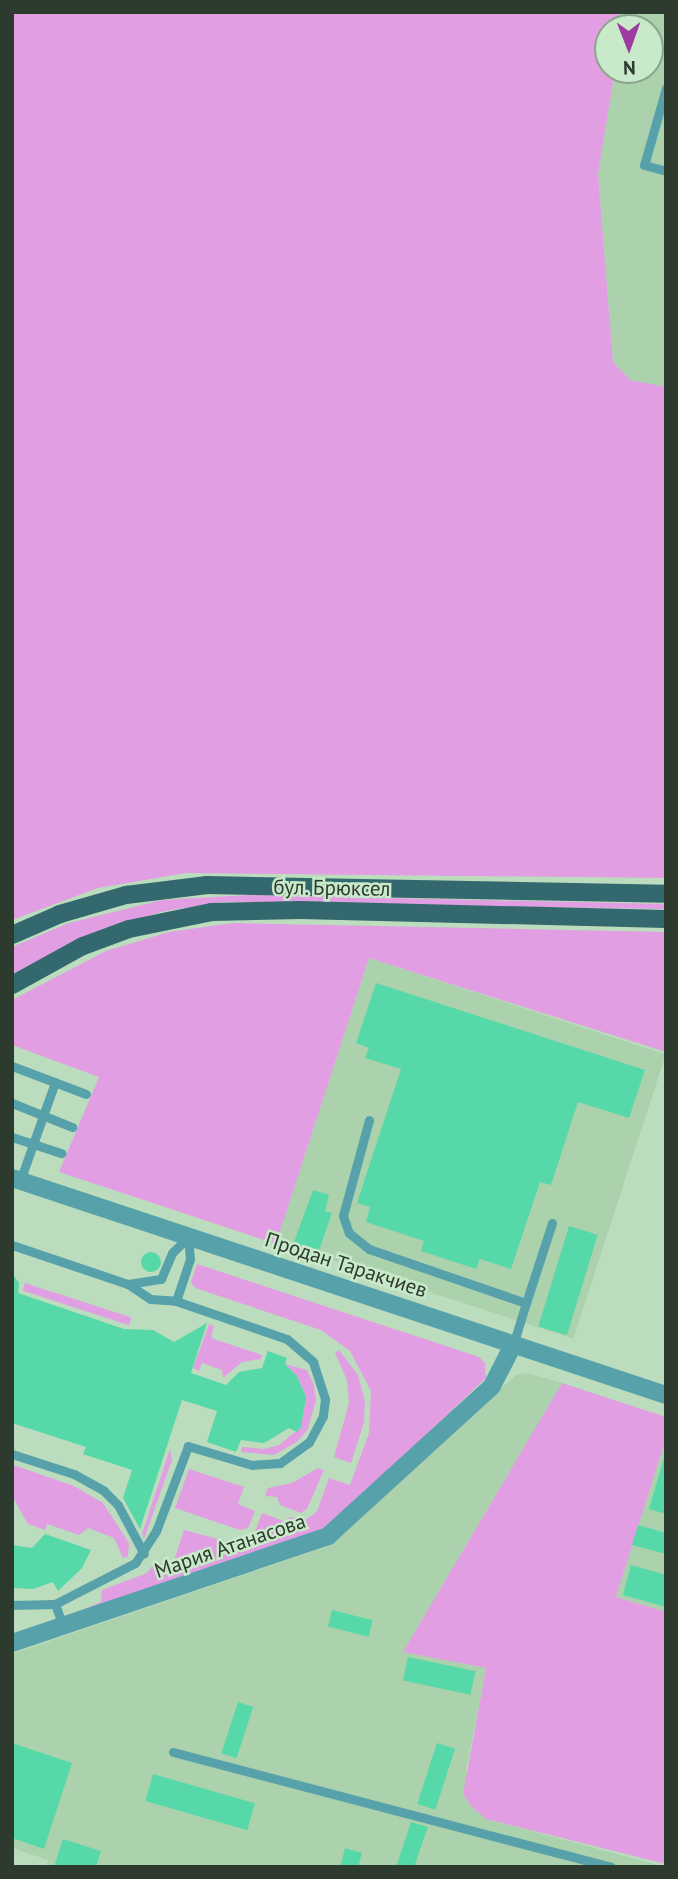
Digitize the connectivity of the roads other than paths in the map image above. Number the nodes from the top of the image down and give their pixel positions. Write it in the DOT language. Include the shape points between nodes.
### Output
graph roads {
  1 [pos="666,88"];
  2 [pos="666,171"];
  3 [pos="666,894"];
  4 [pos="666,919"];
  5 [pos="12,935"];
  6 [pos="12,985"];
  7 [pos="12,1066"];
  8 [pos="55,1082"];
  9 [pos="86,1094"];
  10 [pos="12,1103"];
  11 [pos="43,1116"];
  12 [pos="369,1120"];
  13 [pos="72,1127"];
  14 [pos="12,1137"];
  15 [pos="33,1144"];
  16 [pos="61,1153"];
  17 [pos="16,1180"];
  18 [pos="552,1223"];
  19 [pos="188,1237"];
  20 [pos="12,1245"];
  21 [pos="128,1284"];
  22 [pos="176,1301"];
  23 [pos="526,1303"];
  24 [pos="513,1345"];
  25 [pos="666,1395"];
  26 [pos="12,1454"];
  27 [pos="144,1554"];
  28 [pos="55,1604"];
  29 [pos="12,1605"];
  30 [pos="63,1626"];
  31 [pos="12,1643"];
  32 [pos="173,1752"];
  33 [pos="611,1867"];
  1 -- 2 [label="lane" via="644,165"];
  3 -- 5 [label="main road, бул. Брюксел" via="207,885 126,895 60,914"];
  4 -- 6 [label="main road, бул. Брюксел" via="277,909 212,912 83,946"];
  7 -- 8 [label="lane"];
  8 -- 9 [label="lane"];
  8 -- 11 [label="lane"];
  10 -- 11 [label="lane"];
  11 -- 13 [label="lane"];
  11 -- 15 [label="lane"];
  12 -- 23 [label="lane" via="343,1216 349,1233 369,1248"];
  14 -- 15 [label="lane"];
  15 -- 16 [label="lane"];
  15 -- 17 [label="lane"];
  17 -- 19 [label="street, Продан Таракчиев"];
  18 -- 23 [label="lane"];
  19 -- 21 [label="lane" via="172,1253 163,1276"];
  19 -- 22 [label="lane" via="191,1259"];
  19 -- 24 [label="street, Продан Таракчиев"];
  20 -- 21 [label="lane"];
  21 -- 22 [label="lane" via="150,1298"];
  22 -- 27 [label="lane" via="296,1344 320,1375 324,1408 309,1442 280,1463 252,1465 195,1446 185,1448"];
  23 -- 24 [label="lane"];
  24 -- 25 [label="street, Продан Таракчиев"];
  24 -- 30 [label="street, Мария Атанасова" via="492,1386 328,1536"];
  26 -- 27 [label="lane" via="74,1474 103,1490 118,1505"];
  27 -- 28 [label="lane" via="122,1572"];
  28 -- 29 [label="lane"];
  28 -- 30 [label="lane"];
  30 -- 31 [label="street, Мария Атанасова"];
  32 -- 33 [label="lane"];
}
